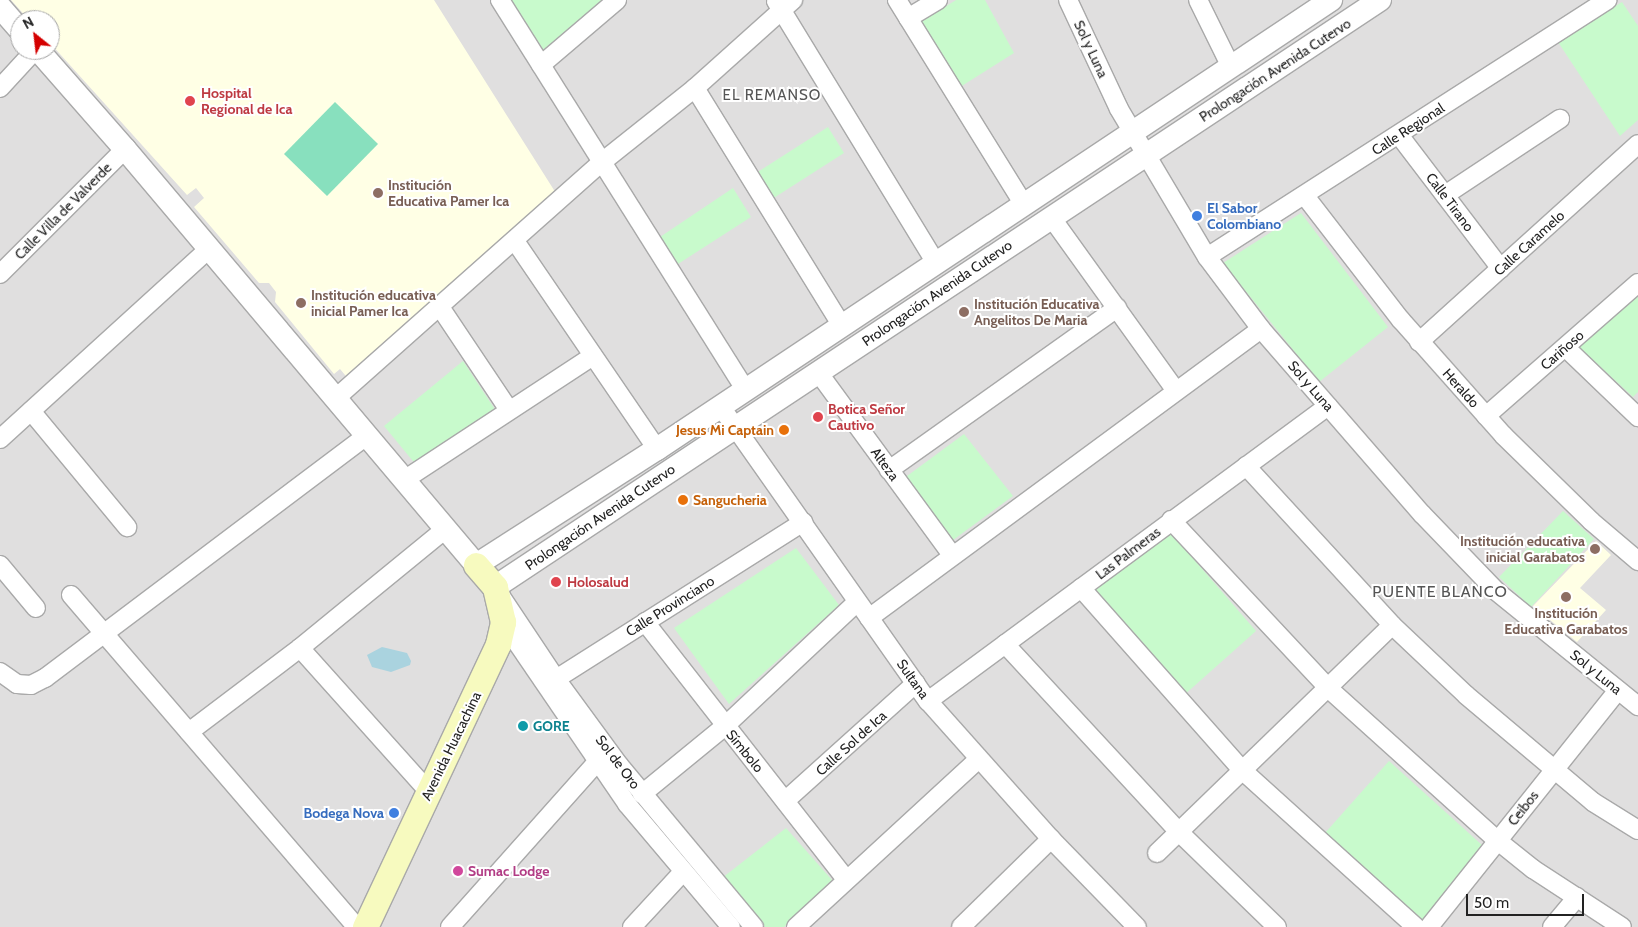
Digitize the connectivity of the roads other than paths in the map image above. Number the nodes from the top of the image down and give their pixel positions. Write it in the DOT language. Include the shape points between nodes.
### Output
graph roads {
  1 [pos="500,0"];
  2 [pos="617,0"];
  3 [pos="897,0"];
  4 [pos="938,0"];
  5 [pos="1068,0"];
  6 [pos="1198,0"];
  7 [pos="1331,0"];
  8 [pos="1380,0"];
  9 [pos="1608,0"];
  10 [pos="784,3"];
  11 [pos="0,7"];
  12 [pos="10,18"];
  13 [pos="908,18"];
  14 [pos="27,60"];
  15 [pos="45,60"];
  16 [pos="541,65"];
  17 [pos="1231,66"];
  18 [pos="0,88"];
  19 [pos="695,88"];
  20 [pos="1560,119"];
  21 [pos="1133,132"];
  22 [pos="1399,135"];
  23 [pos="1638,144"];
  24 [pos="125,149"];
  25 [pos="1147,154"];
  26 [pos="602,162"];
  27 [pos="1444,195"];
  28 [pos="1305,196"];
  29 [pos="1024,205"];
  30 [pos="1051,217"];
  31 [pos="515,241"];
  32 [pos="209,249"];
  33 [pos="1206,257"];
  34 [pos="936,263"];
  35 [pos="1501,269"];
  36 [pos="0,274"];
  37 [pos="1638,283"];
  38 [pos="440,307"];
  39 [pos="1117,308"];
  40 [pos="842,326"];
  41 [pos="1261,329"];
  42 [pos="1419,342"];
  43 [pos="1566,348"];
  44 [pos="593,356"];
  45 [pos="818,372"];
  46 [pos="746,390"];
  47 [pos="1176,391"];
  48 [pos="336,398"];
  49 [pos="1328,406"];
  50 [pos="721,407"];
  51 [pos="509,410"];
  52 [pos="31,411"];
  53 [pos="1486,416"];
  54 [pos="1638,417"];
  55 [pos="734,428"];
  56 [pos="367,435"];
  57 [pos="0,439"];
  58 [pos="657,449"];
  59 [pos="1246,466"];
  60 [pos="889,470"];
  61 [pos="404,480"];
  62 [pos="1171,520"];
  63 [pos="803,522"];
  64 [pos="127,527"];
  65 [pos="444,530"];
  66 [pos="952,555"];
  67 [pos="1638,560"];
  68 [pos="0,565"];
  69 [pos="476,565"];
  70 [pos="495,587"];
  71 [pos="1081,588"];
  72 [pos="71,595"];
  73 [pos="857,602"];
  74 [pos="36,608"];
  75 [pos="869,618"];
  76 [pos="503,622"];
  77 [pos="645,622"];
  78 [pos="1392,626"];
  79 [pos="103,634"];
  80 [pos="1005,644"];
  81 [pos="300,648"];
  82 [pos="0,672"];
  83 [pos="556,679"];
  84 [pos="916,683"];
  85 [pos="1328,688"];
  86 [pos="1618,690"];
  87 [pos="928,701"];
  88 [pos="1638,706"];
  89 [pos="725,726"];
  90 [pos="189,732"];
  91 [pos="979,760"];
  92 [pos="596,763"];
  93 [pos="1242,770"];
  94 [pos="1553,770"];
  95 [pos="428,792"];
  96 [pos="642,794"];
  97 [pos="785,801"];
  98 [pos="1638,830"];
  99 [pos="1180,833"];
  100 [pos="1051,839"];
  101 [pos="1498,841"];
  102 [pos="1157,854"];
  103 [pos="682,872"];
  104 [pos="846,880"];
  105 [pos="1577,896"];
  106 [pos="970,924"];
  107 [pos="357,927"];
  108 [pos="365,927"];
  109 [pos="450,927"];
  110 [pos="632,927"];
  111 [pos="732,927"];
  112 [pos="754,927"];
  113 [pos="796,927"];
  114 [pos="1137,927"];
  115 [pos="1277,927"];
  116 [pos="1416,927"];
  117 [pos="1429,927"];
  118 [pos="1552,927"];
  119 [pos="1622,927"];
  1 -- 16 [label="street"];
  2 -- 16 [label="street"];
  3 -- 13 [label="street"];
  4 -- 13 [label="street"];
  5 -- 21 [label="street, Sol y Luna"];
  6 -- 17 [label="street"];
  7 -- 17 [label="street, Prolongación Avenida Cutervo"];
  8 -- 25 [label="street, Prolongación Avenida Cutervo"];
  9 -- 22 [label="street, Calle Regional"];
  10 -- 19 [label="street"];
  10 -- 34 [label="street"];
  11 -- 12 [label="street"];
  13 -- 29 [label="street"];
  14 -- 18 [label="street"];
  15 -- 24 [label="street"];
  16 -- 26 [label="street"];
  17 -- 21 [label="street, Prolongación Avenida Cutervo"];
  19 -- 26 [label="street"];
  19 -- 40 [label="street"];
  20 -- 27 [label="street"];
  21 -- 25 [label="street, Sol y Luna"];
  21 -- 29 [label="street, Prolongación Avenida Cutervo"];
  22 -- 27 [label="street, Calle Tirano"];
  22 -- 28 [label="street, Calle Regional"];
  23 -- 35 [label="street, Calle Caramelo"];
  24 -- 32 [label="street"];
  24 -- 36 [label="street, Calle Villa de Valverde"];
  25 -- 30 [label="street, Prolongación Avenida Cutervo"];
  25 -- 33 [label="street, Sol y Luna"];
  26 -- 31 [label="street"];
  26 -- 46 [label="street"];
  27 -- 35 [label="street, Calle Tirano"];
  28 -- 33 [label="street, Calle Regional"];
  28 -- 42 [label="street, Heraldo"];
  29 -- 34 [label="street, Prolongación Avenida Cutervo"];
  30 -- 39 [label="street"];
  30 -- 45 [label="street, Prolongación Avenida Cutervo"];
  31 -- 38 [label="street"];
  31 -- 44 [label="street"];
  32 -- 48 [label="street"];
  32 -- 52 [label="street"];
  33 -- 41 [label="street, Sol y Luna"];
  34 -- 40 [label="street, Prolongación Avenida Cutervo"];
  35 -- 42 [label="street, Calle Caramelo"];
  37 -- 43 [label="street, Cariñoso"];
  38 -- 48 [label="street"];
  38 -- 51 [label="street"];
  39 -- 47 [label="street"];
  39 -- 60 [label="street"];
  40 -- 46 [label="street, Prolongación Avenida Cutervo"];
  41 -- 47 [label="street"];
  41 -- 49 [label="street, Sol y Luna"];
  42 -- 53 [label="street, Heraldo"];
  43 -- 53 [label="street, Cariñoso"];
  43 -- 54 [label="street"];
  44 -- 51 [label="street"];
  44 -- 58 [label="street"];
  45 -- 55 [label="street, Prolongación Avenida Cutervo"];
  45 -- 60 [label="street, Alteza"];
  46 -- 50 [label="street, Prolongación Avenida Cutervo"];
  47 -- 66 [label="street"];
  48 -- 56 [label="street"];
  49 -- 59 [label="street, Las Palmeras"];
  49 -- 86 [label="street, Sol y Luna" via="1422,514 1496,591"];
  50 -- 55 [label="street, Sultana"];
  50 -- 58 [label="street, Prolongación Avenida Cutervo"];
  51 -- 61 [label="street"];
  52 -- 57 [label="street"];
  52 -- 64 [label="street"];
  53 -- 67 [label="street, Heraldo" via="1591,522"];
  55 -- 63 [label="street, Sultana"];
  55 -- 70 [label="street, Prolongación Avenida Cutervo"];
  56 -- 61 [label="street"];
  56 -- 79 [label="street"];
  58 -- 69 [label="street, Prolongación Avenida Cutervo"];
  59 -- 62 [label="street, Las Palmeras"];
  59 -- 78 [label="street"];
  60 -- 66 [label="street, Alteza"];
  61 -- 65 [label="street"];
  62 -- 71 [label="street, Las Palmeras"];
  62 -- 85 [label="street"];
  63 -- 73 [label="street, Sultana"];
  63 -- 77 [label="street, Calle Provinciano"];
  65 -- 69 [label="street"];
  65 -- 81 [label="street"];
  66 -- 75 [label="street"];
  68 -- 74 [label="street"];
  69 -- 70 [label="main road, Avenida Huacachina"];
  70 -- 76 [label="main road, Avenida Huacachina"];
  70 -- 83 [label="street, Sol de Oro"];
  71 -- 80 [label="street, Las Palmeras"];
  71 -- 93 [label="street"];
  72 -- 79 [label="street"];
  73 -- 75 [label="street, Sultana"];
  73 -- 89 [label="street"];
  75 -- 84 [label="street, Sultana"];
  76 -- 92 [label="street"];
  76 -- 95 [label="main road, Avenida Huacachina" via="492,662"];
  77 -- 83 [label="street, Calle Provinciano"];
  77 -- 89 [label="street, Símbolo"];
  78 -- 85 [label="street"];
  78 -- 94 [label="street"];
  79 -- 82 [label="street" via="31,685 16,684"];
  79 -- 90 [label="street"];
  80 -- 87 [label="street, Las Palmeras"];
  80 -- 99 [label="street"];
  81 -- 90 [label="street"];
  81 -- 95 [label="street"];
  83 -- 96 [label="street, Sol de Oro"];
  84 -- 87 [label="street, Sultana"];
  84 -- 97 [label="street, Calle Sol de Ica"];
  85 -- 93 [label="street"];
  85 -- 101 [label="street"];
  86 -- 88 [label="street, Sol y Luna"];
  86 -- 94 [label="street, Ceibos"];
  87 -- 91 [label="street, Sultana"];
  89 -- 96 [label="street"];
  89 -- 97 [label="street, Símbolo"];
  90 -- 107 [label="street"];
  91 -- 100 [label="street, Sultana"];
  91 -- 104 [label="street"];
  92 -- 103 [label="street"];
  92 -- 109 [label="street"];
  93 -- 99 [label="street"];
  93 -- 116 [label="street"];
  94 -- 98 [label="street" via="1593,802"];
  94 -- 101 [label="street, Ceibos"];
  95 -- 108 [label="main road, Avenida Huacachina"];
  96 -- 112 [label="street, Sol de Oro"];
  97 -- 104 [label="street, Símbolo"];
  99 -- 102 [label="street"];
  99 -- 115 [label="street"];
  100 -- 106 [label="street"];
  100 -- 114 [label="street, Sultana"];
  101 -- 105 [label="street" via="1533,869"];
  101 -- 117 [label="street, Ceibos"];
  103 -- 110 [label="street"];
  103 -- 111 [label="street"];
  104 -- 113 [label="street"];
  105 -- 118 [label="street"];
  105 -- 119 [label="street"];
}
